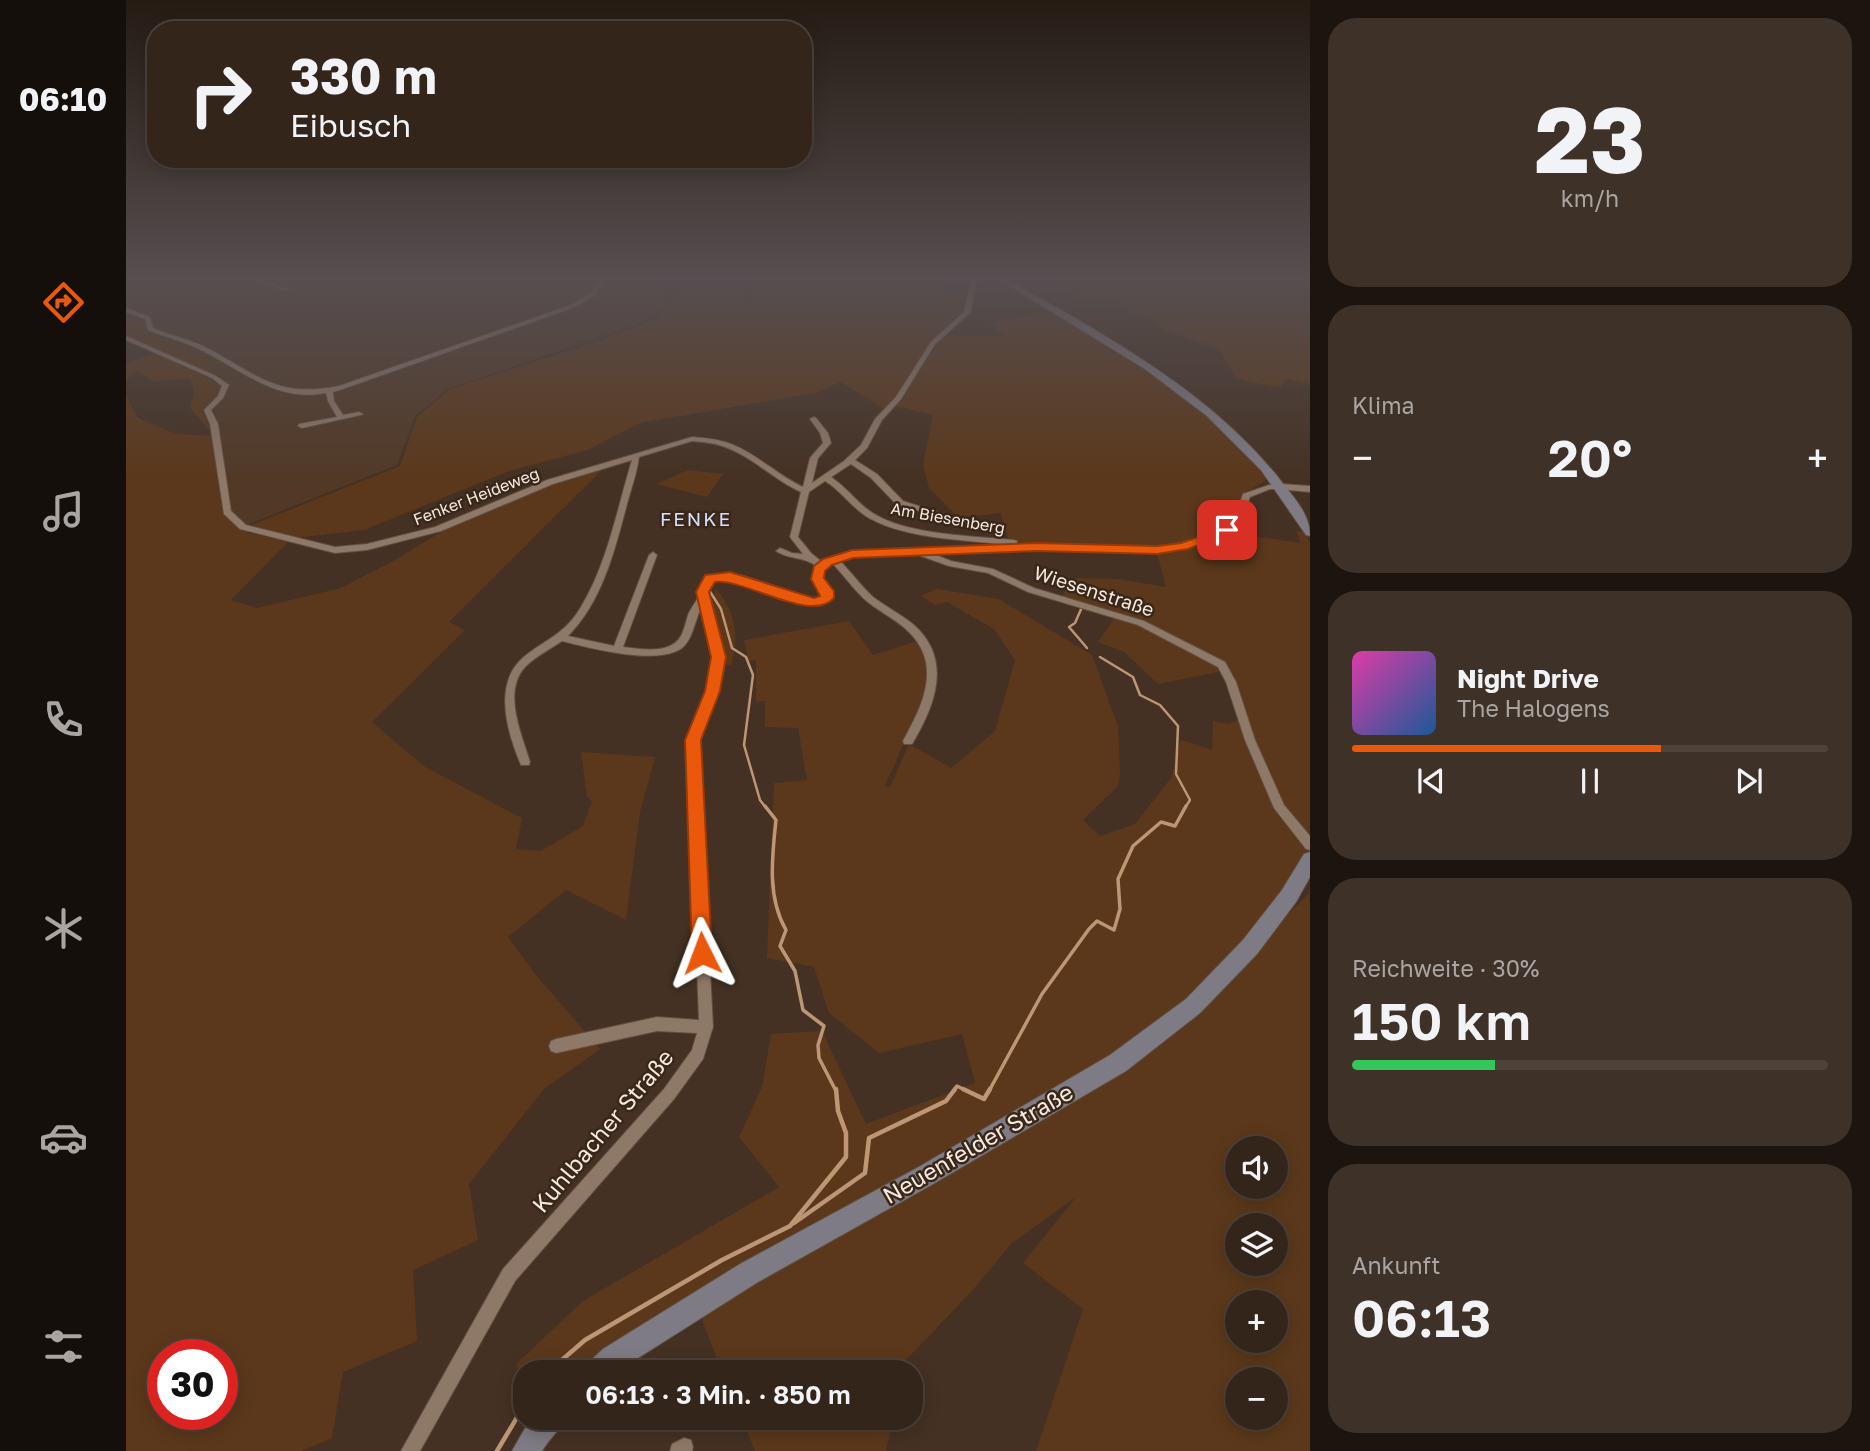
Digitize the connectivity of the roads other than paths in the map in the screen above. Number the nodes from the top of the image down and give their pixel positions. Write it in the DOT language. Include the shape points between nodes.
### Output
graph roads {
  1 [pos="141,345"];
  2 [pos="191,345"];
  3 [pos="462,345"];
  4 [pos="932,345"];
  5 [pos="1113,345"];
  6 [pos="329,391"];
  7 [pos="359,414"];
  8 [pos="341,418"];
  9 [pos="814,419"];
  10 [pos="302,426"];
  11 [pos="636,458"];
  12 [pos="850,460"];
  13 [pos="826,478"];
  14 [pos="1281,487"];
  15 [pos="1310,489"];
  16 [pos="805,491"];
  17 [pos="946,516"];
  18 [pos="1310,532"];
  19 [pos="1037,547"];
  20 [pos="780,551"];
  21 [pos="918,552"];
  22 [pos="653,555"];
  23 [pos="810,557"];
  24 [pos="834,560"];
  25 [pos="822,566"];
  26 [pos="704,600"];
  27 [pos="561,638"];
  28 [pos="618,648"];
  29 [pos="908,741"];
  30 [pos="525,762"];
  31 [pos="1310,845"];
  32 [pos="1310,860"];
  33 [pos="706,1027"];
  34 [pos="556,1046"];
  35 [pos="610,1360"];
  36 [pos="539,1430"];
  37 [pos="410,1451"];
  38 [pos="526,1451"];
  1 -- 11 [label="street, Fenker Heideweg" via="226,385 207,410 214,424 227,512 243,527 323,549 367,547 438,528 551,482"];
  2 -- 6 [label="street" via="274,389"];
  3 -- 6 [label="street"];
  4 -- 12 [label="street" via="899,398"];
  5 -- 14 [label="main road" via="1182,389 1231,431"];
  6 -- 8 [label="street"];
  7 -- 8 [label="street"];
  8 -- 10 [label="street"];
  9 -- 16 [label="street" via="827,443 814,458"];
  11 -- 16 [label="street, Fenker Heideweg" via="705,439 743,451"];
  11 -- 27 [label="street" via="604,570 573,626"];
  12 -- 13 [label="street"];
  12 -- 17 [label="street" via="874,476 900,503"];
  13 -- 16 [label="street"];
  13 -- 19 [label="street, Am Biesenberg" via="846,489 879,520 934,533"];
  14 -- 15 [label="street"];
  14 -- 18 [label="main road"];
  14 -- 19 [label="street" via="1246,496 1239,518 1227,530 1184,547"];
  16 -- 23 [label="street" via="794,537"];
  19 -- 21 [label="street"];
  20 -- 23 [label="street"];
  21 -- 24 [label="street" via="852,554"];
  21 -- 31 [label="street, Wiesenstraße" via="990,571 1031,590 1141,624 1222,665 1280,808"];
  22 -- 28 [label="street"];
  23 -- 25 [label="street"];
  24 -- 25 [label="street"];
  24 -- 29 [label="street" via="864,594 916,632 925,648 934,680 921,721"];
  25 -- 26 [label="street" via="816,574 827,591 823,601 808,603 723,575 706,582"];
  26 -- 28 [label="street" via="695,607 677,648 654,653"];
  26 -- 33 [label="street, Kuhlbacher Straße" via="718,657 713,691 693,740"];
  27 -- 28 [label="street"];
  27 -- 30 [label="street" via="528,660 512,681 512,716"];
  32 -- 35 [label="main road, Neuenfelder Straße" via="1250,947 1193,1006 1118,1063 925,1177 749,1273"];
  33 -- 34 [label="street" via="657,1024"];
  33 -- 37 [label="street, Kuhlbacher Straße" via="698,1054 668,1094 509,1276"];
  36 -- 38 [label="main road"];
}
